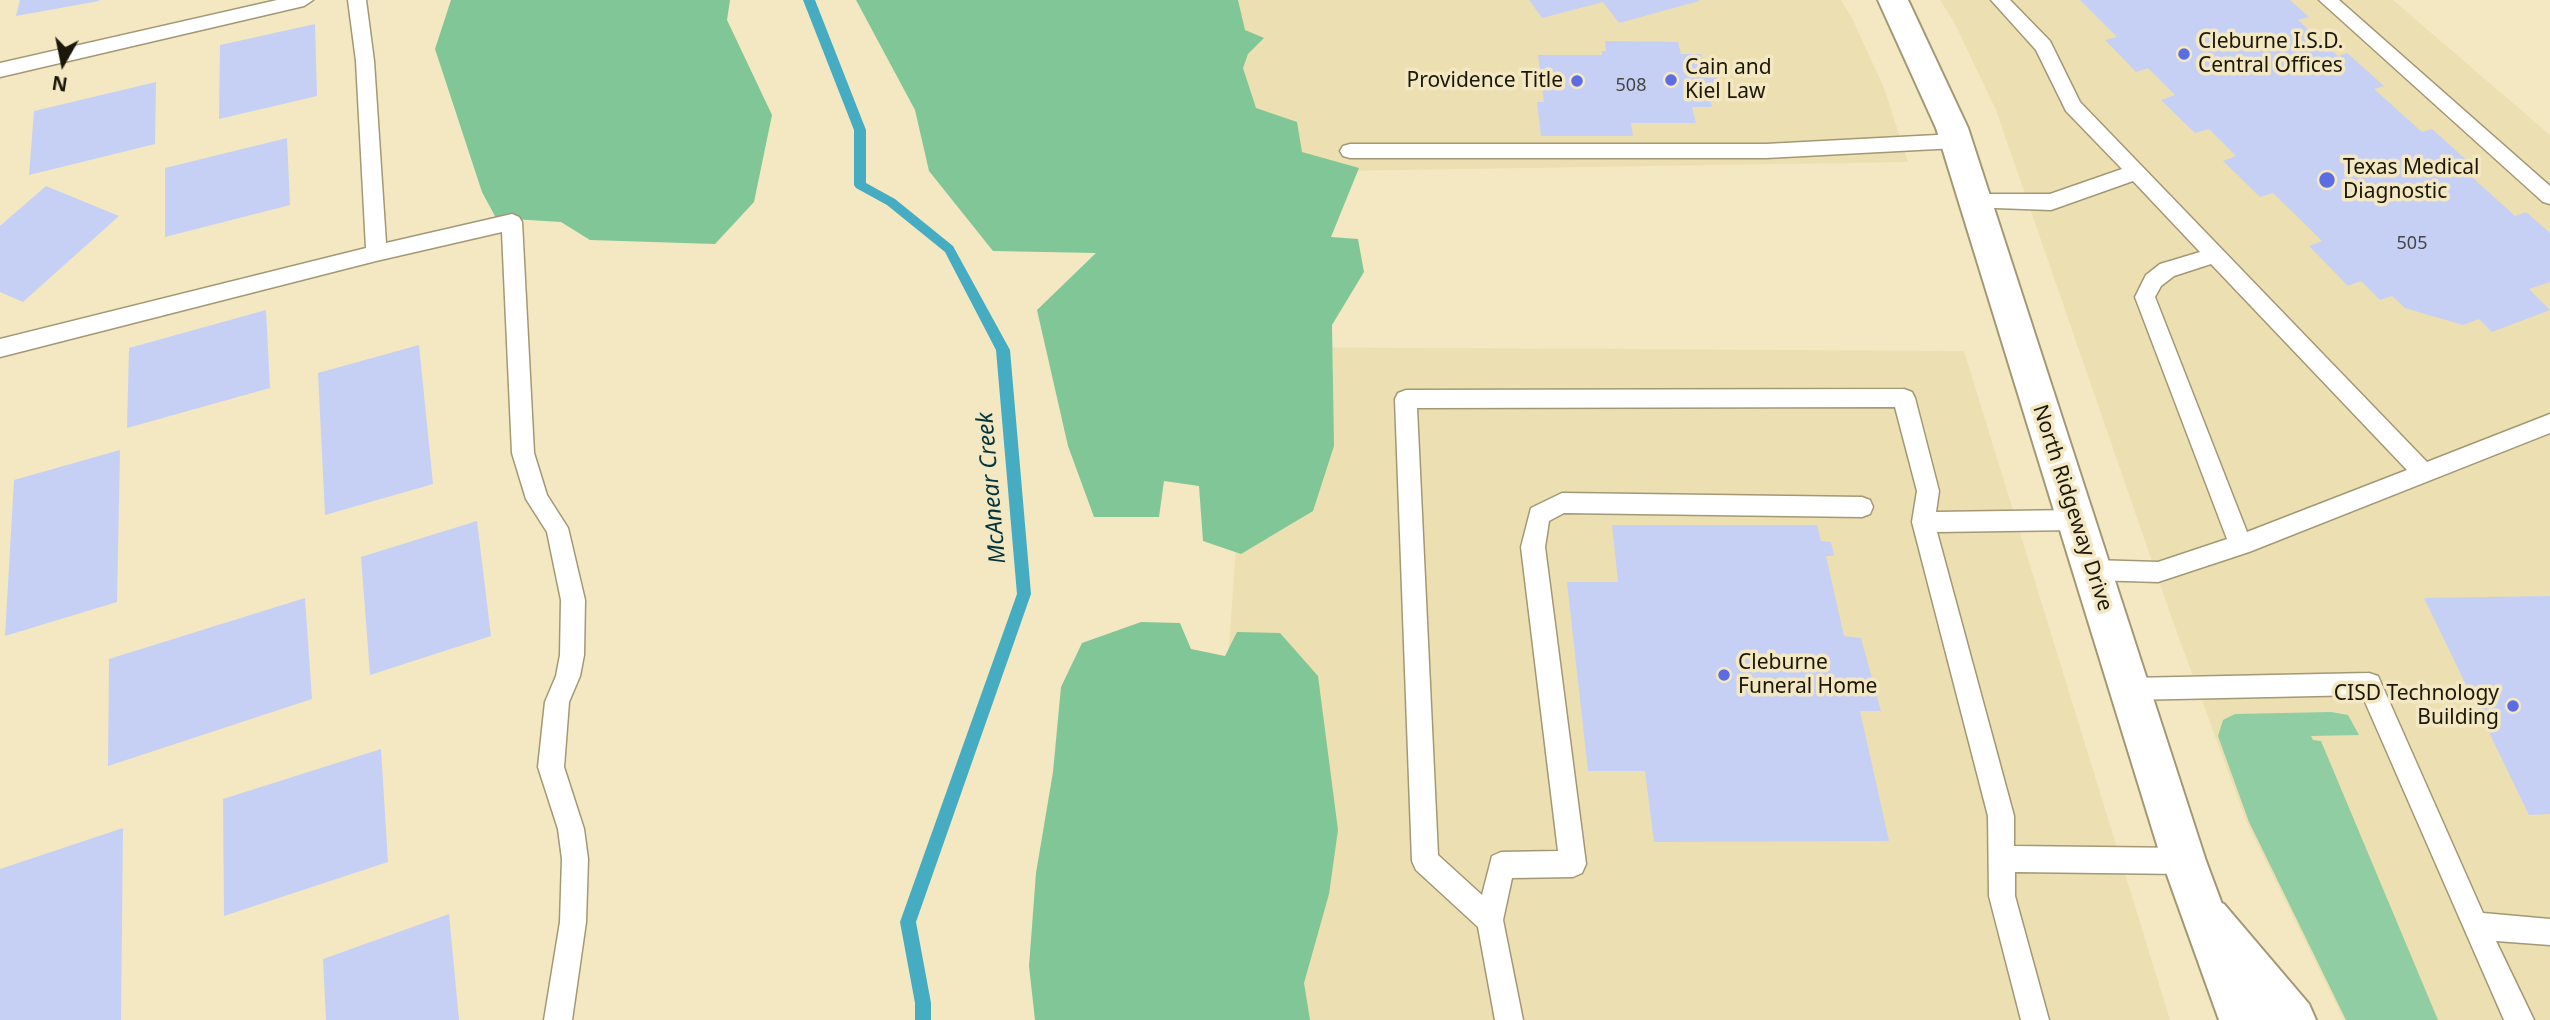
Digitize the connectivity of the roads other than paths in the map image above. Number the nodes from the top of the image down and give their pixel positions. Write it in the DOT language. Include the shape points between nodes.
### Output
graph roads {
  1 [pos="304,0"];
  2 [pos="357,0"];
  3 [pos="1893,0"];
  4 [pos="2000,0"];
  5 [pos="2328,0"];
  6 [pos="0,70"];
  7 [pos="1956,141"];
  8 [pos="1350,150"];
  9 [pos="2136,172"];
  10 [pos="2550,197"];
  11 [pos="1975,202"];
  12 [pos="376,253"];
  13 [pos="2214,255"];
  14 [pos="0,348"];
  15 [pos="2550,423"];
  16 [pos="2422,471"];
  17 [pos="1862,507"];
  18 [pos="2076,520"];
  19 [pos="1923,522"];
  20 [pos="2241,545"];
  21 [pos="2092,570"];
  22 [pos="2130,689"];
  23 [pos="2003,859"];
  24 [pos="2184,861"];
  25 [pos="2203,914"];
  26 [pos="1490,920"];
  27 [pos="2475,926"];
  28 [pos="2550,932"];
  29 [pos="558,1020"];
  30 [pos="1509,1020"];
  31 [pos="2035,1020"];
  32 [pos="2242,1020"];
  33 [pos="2293,1020"];
  34 [pos="2520,1020"];
  1 -- 6 [label="lane"];
  2 -- 12 [label="lane"];
  3 -- 7 [label="street, North Ridgeway Drive"];
  4 -- 9 [label="lane" via="2043,46 2073,106"];
  5 -- 10 [label="lane"];
  7 -- 8 [label="lane" via="1766,151"];
  7 -- 11 [label="street, North Ridgeway Drive"];
  9 -- 11 [label="lane" via="2051,202"];
  9 -- 13 [label="lane"];
  11 -- 18 [label="street, North Ridgeway Drive"];
  12 -- 14 [label="lane"];
  12 -- 29 [label="lane" via="512,222 523,453 537,499 557,528 573,600 572,655 557,702 551,767 571,829 575,859 573,922"];
  13 -- 16 [label="lane"];
  13 -- 20 [label="lane" via="2166,270 2153,281 2145,297"];
  15 -- 16 [label="lane"];
  16 -- 20 [label="lane"];
  17 -- 26 [label="lane" via="1562,503 1539,514 1533,547 1573,864 1501,865"];
  18 -- 19 [label="lane"];
  18 -- 21 [label="street, North Ridgeway Drive"];
  19 -- 23 [label="lane" via="2001,816"];
  19 -- 26 [label="lane" via="1928,491 1904,398 1406,399 1425,860"];
  20 -- 21 [label="lane" via="2158,572"];
  21 -- 22 [label="street, North Ridgeway Drive"];
  22 -- 24 [label="street, North Ridgeway Drive"];
  22 -- 27 [label="lane" via="2369,684"];
  23 -- 24 [label="lane"];
  23 -- 31 [label="lane" via="2002,895"];
  24 -- 25 [label="street, North Ridgeway Drive"];
  25 -- 32 [label="street, North Ridgeway Drive"];
  25 -- 33 [label="street"];
  26 -- 30 [label="lane"];
  27 -- 28 [label="lane"];
  27 -- 34 [label="lane"];
}
